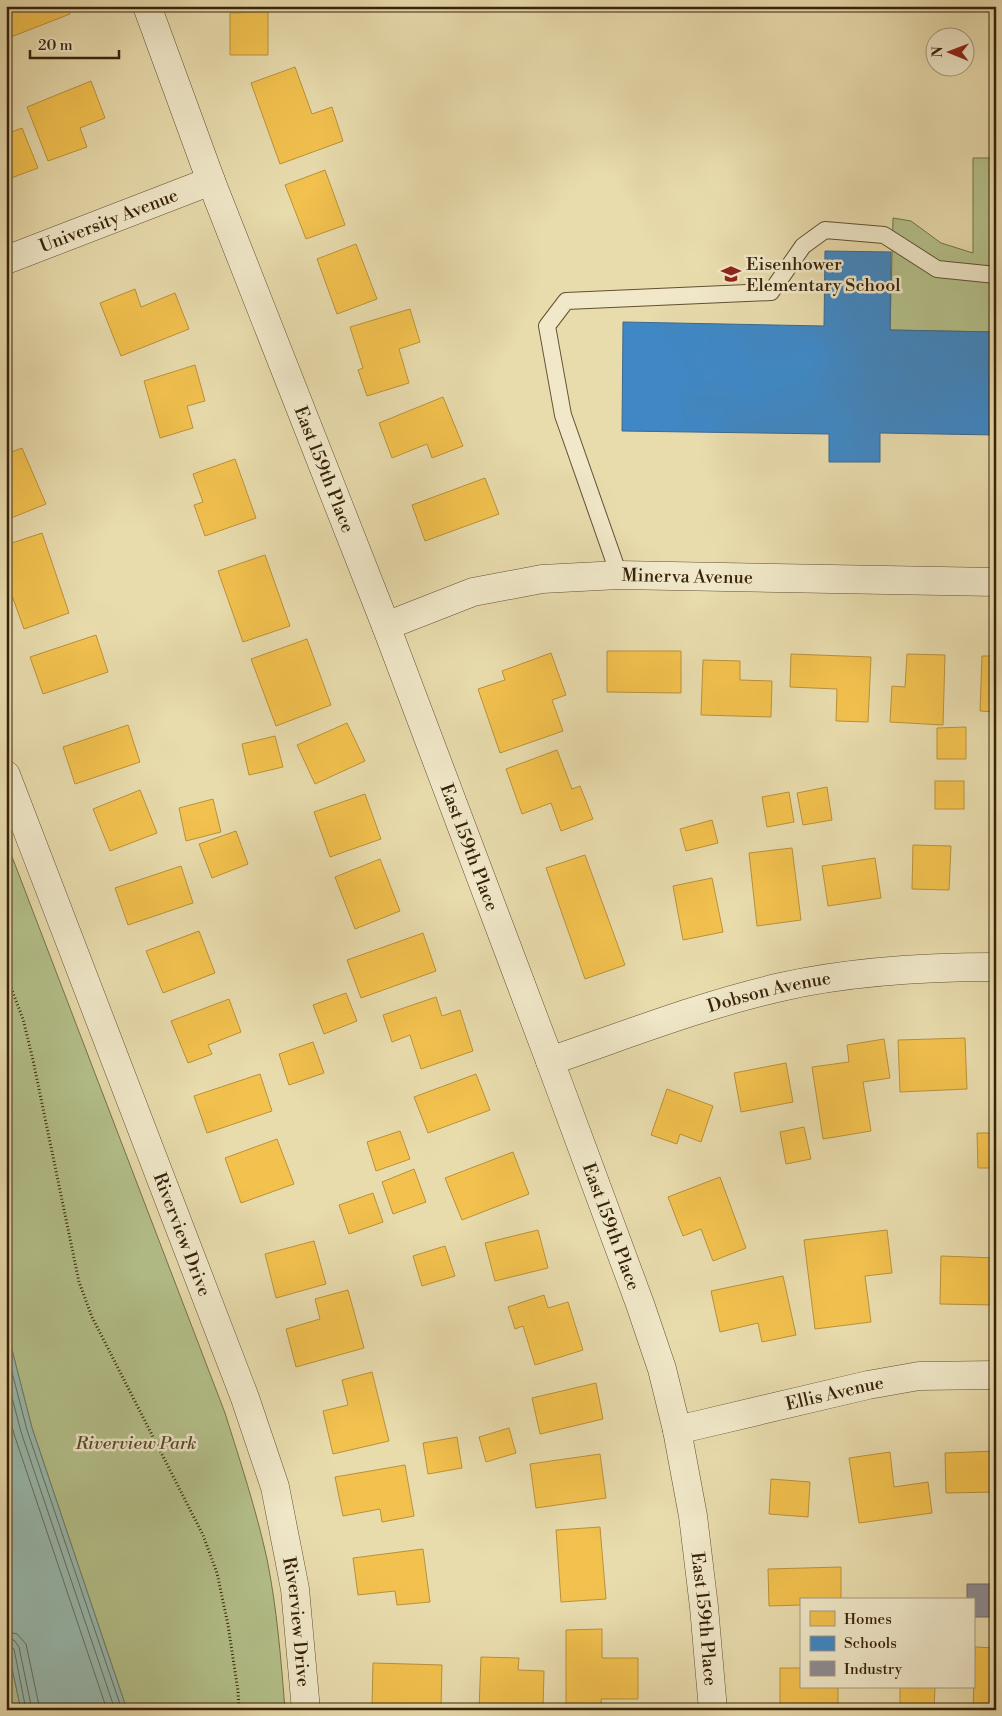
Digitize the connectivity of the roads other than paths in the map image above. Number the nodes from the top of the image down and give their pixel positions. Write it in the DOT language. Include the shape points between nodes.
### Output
graph roads {
  1 [pos="146,6"];
  2 [pos="211,181"];
  3 [pos="6,260"];
  4 [pos="996,274"];
  5 [pos="619,575"];
  6 [pos="996,582"];
  7 [pos="386,626"];
  8 [pos="6,775"];
  9 [pos="996,967"];
  10 [pos="550,1060"];
  11 [pos="996,1375"];
  12 [pos="677,1430"];
  13 [pos="306,1710"];
  14 [pos="713,1710"];
  1 -- 2 [label="street, East 159th Place"];
  2 -- 3 [label="street, University Avenue"];
  2 -- 7 [label="street, East 159th Place"];
  4 -- 5 [label="lane" via="937,269 884,235 825,230 803,246 771,292 566,302 547,326 563,415"];
  5 -- 6 [label="street, Minerva Avenue"];
  5 -- 7 [label="street, Minerva Avenue" via="542,579 472,592"];
  7 -- 10 [label="street, East 159th Place"];
  8 -- 13 [label="street, Riverview Drive" via="245,1398 274,1487 295,1589"];
  9 -- 10 [label="street, Dobson Avenue" via="898,970 782,987 718,1003"];
  10 -- 12 [label="street, East 159th Place" via="640,1304 662,1369"];
  11 -- 12 [label="street, Ellis Avenue" via="918,1376"];
  12 -- 14 [label="street, East 159th Place" via="693,1516"];
}
